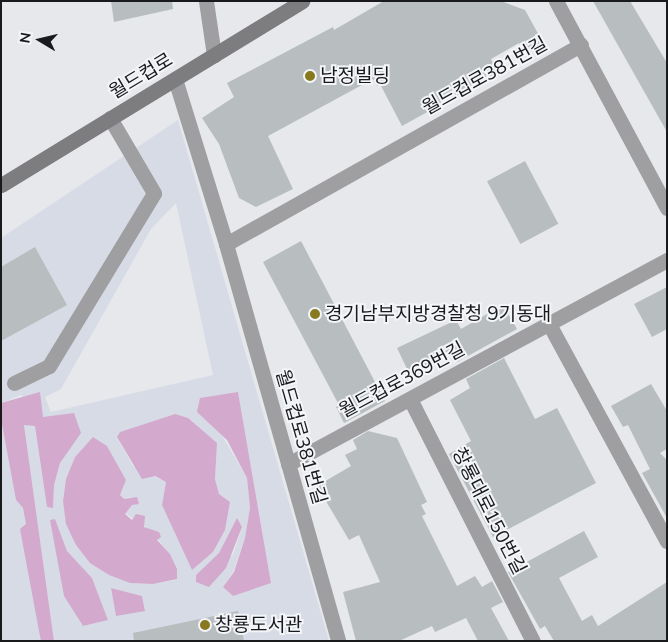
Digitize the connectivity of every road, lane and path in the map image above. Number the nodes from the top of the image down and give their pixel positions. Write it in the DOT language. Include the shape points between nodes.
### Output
graph roads {
  1 [pos="206,1"];
  2 [pos="302,1"];
  3 [pos="556,1"];
  4 [pos="581,45"];
  5 [pos="214,55"];
  6 [pos="175,79"];
  7 [pos="110,118"];
  8 [pos="1,185"];
  9 [pos="667,208"];
  10 [pos="226,244"];
  11 [pos="667,260"];
  12 [pos="549,324"];
  13 [pos="14,383"];
  14 [pos="410,399"];
  15 [pos="288,464"];
  16 [pos="667,541"];
  17 [pos="338,641"];
  18 [pos="533,641"];
  1 -- 5 [label="street"];
  2 -- 5 [label="street, 월드컵로"];
  3 -- 4 [label="street"];
  4 -- 9 [label="street"];
  4 -- 10 [label="street, 월드컵로381번길"];
  5 -- 6 [label="street, 월드컵로"];
  6 -- 7 [label="street, 월드컵로"];
  6 -- 10 [label="street, 월드컵로381번길"];
  7 -- 8 [label="street, 월드컵로"];
  7 -- 13 [label="street" via="154,193 49,366"];
  10 -- 15 [label="street, 월드컵로381번길"];
  11 -- 12 [label="street, 월드컵로369번길"];
  12 -- 14 [label="street, 월드컵로369번길"];
  12 -- 16 [label="street"];
  14 -- 15 [label="street, 월드컵로369번길"];
  14 -- 18 [label="street, 창룡대로150번길"];
  15 -- 17 [label="street, 월드컵로381번길"];
}
